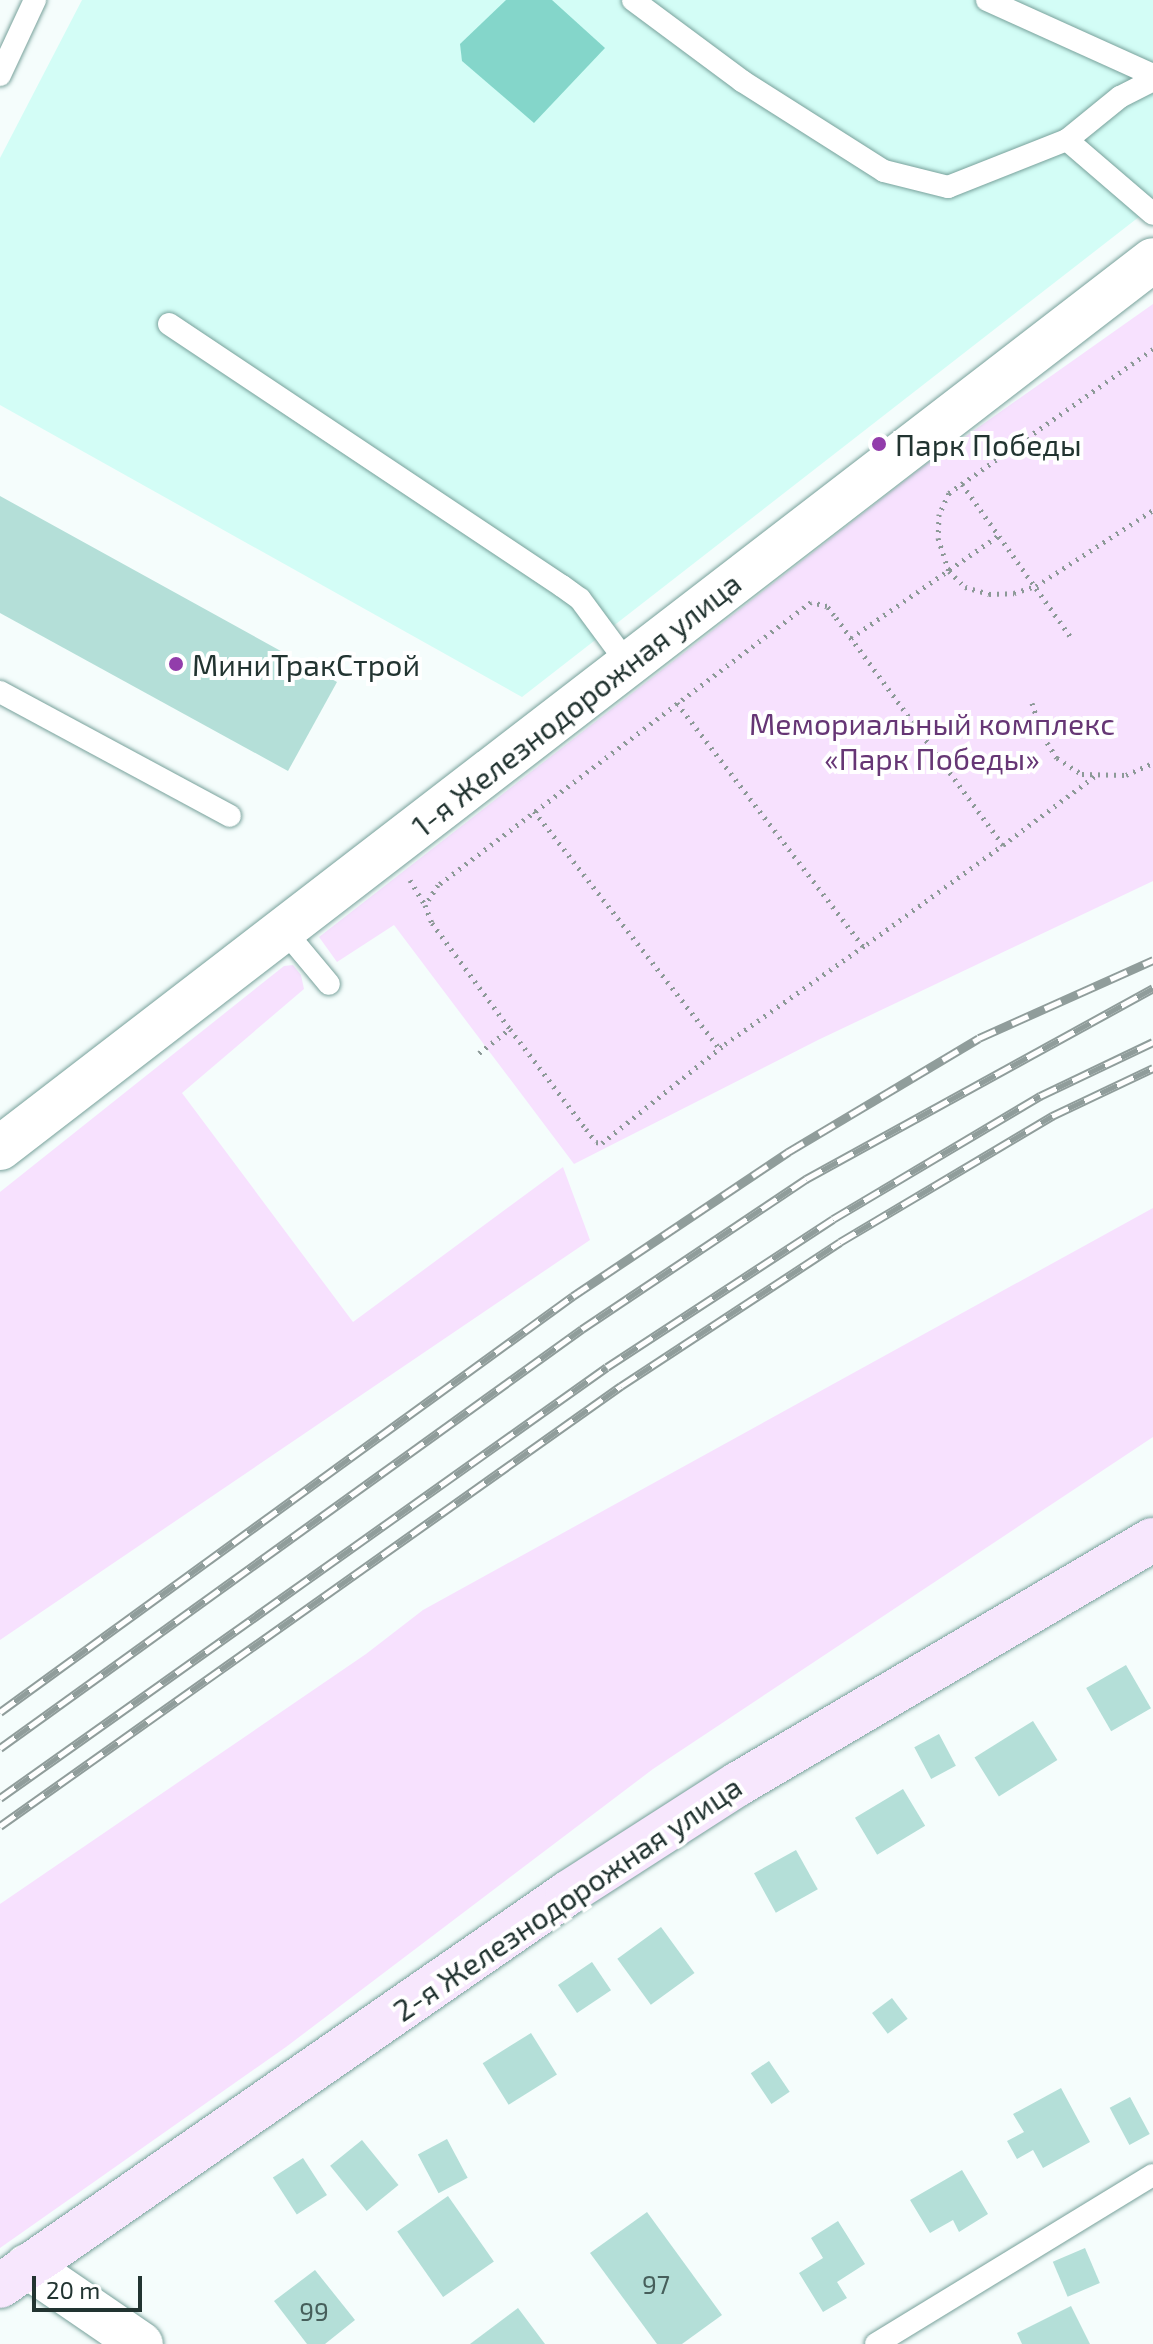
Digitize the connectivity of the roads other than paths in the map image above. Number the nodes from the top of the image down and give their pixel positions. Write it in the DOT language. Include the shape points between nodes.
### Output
graph roads {
  1 [pos="35,0"];
  2 [pos="633,0"];
  3 [pos="987,0"];
  4 [pos="0,75"];
  5 [pos="1153,78"];
  6 [pos="1067,140"];
  7 [pos="1153,214"];
  8 [pos="1153,260"];
  9 [pos="169,324"];
  10 [pos="628,664"];
  11 [pos="0,692"];
  12 [pos="230,816"];
  13 [pos="284,930"];
  14 [pos="329,984"];
  15 [pos="0,1148"];
  16 [pos="1153,1540"];
  17 [pos="1153,2175"];
  18 [pos="13,2276"];
  19 [pos="141,2344"];
  20 [pos="876,2344"];
  1 -- 4 [label="lane"];
  2 -- 6 [label="lane" via="742,81 884,171 948,187"];
  3 -- 5 [label="lane"];
  5 -- 6 [label="lane"];
  6 -- 7 [label="lane"];
  8 -- 10 [label="street, 1-я Железнодорожная улица"];
  9 -- 10 [label="lane" via="571,592"];
  10 -- 13 [label="street, 1-я Железнодорожная улица"];
  11 -- 12 [label="lane"];
  13 -- 14 [label="lane"];
  13 -- 15 [label="street, 1-я Железнодорожная улица"];
  16 -- 18 [label="street, 2-я Железнодорожная улица" via="621,1858"];
  17 -- 20 [label="lane"];
  18 -- 19 [label="street"];
}
